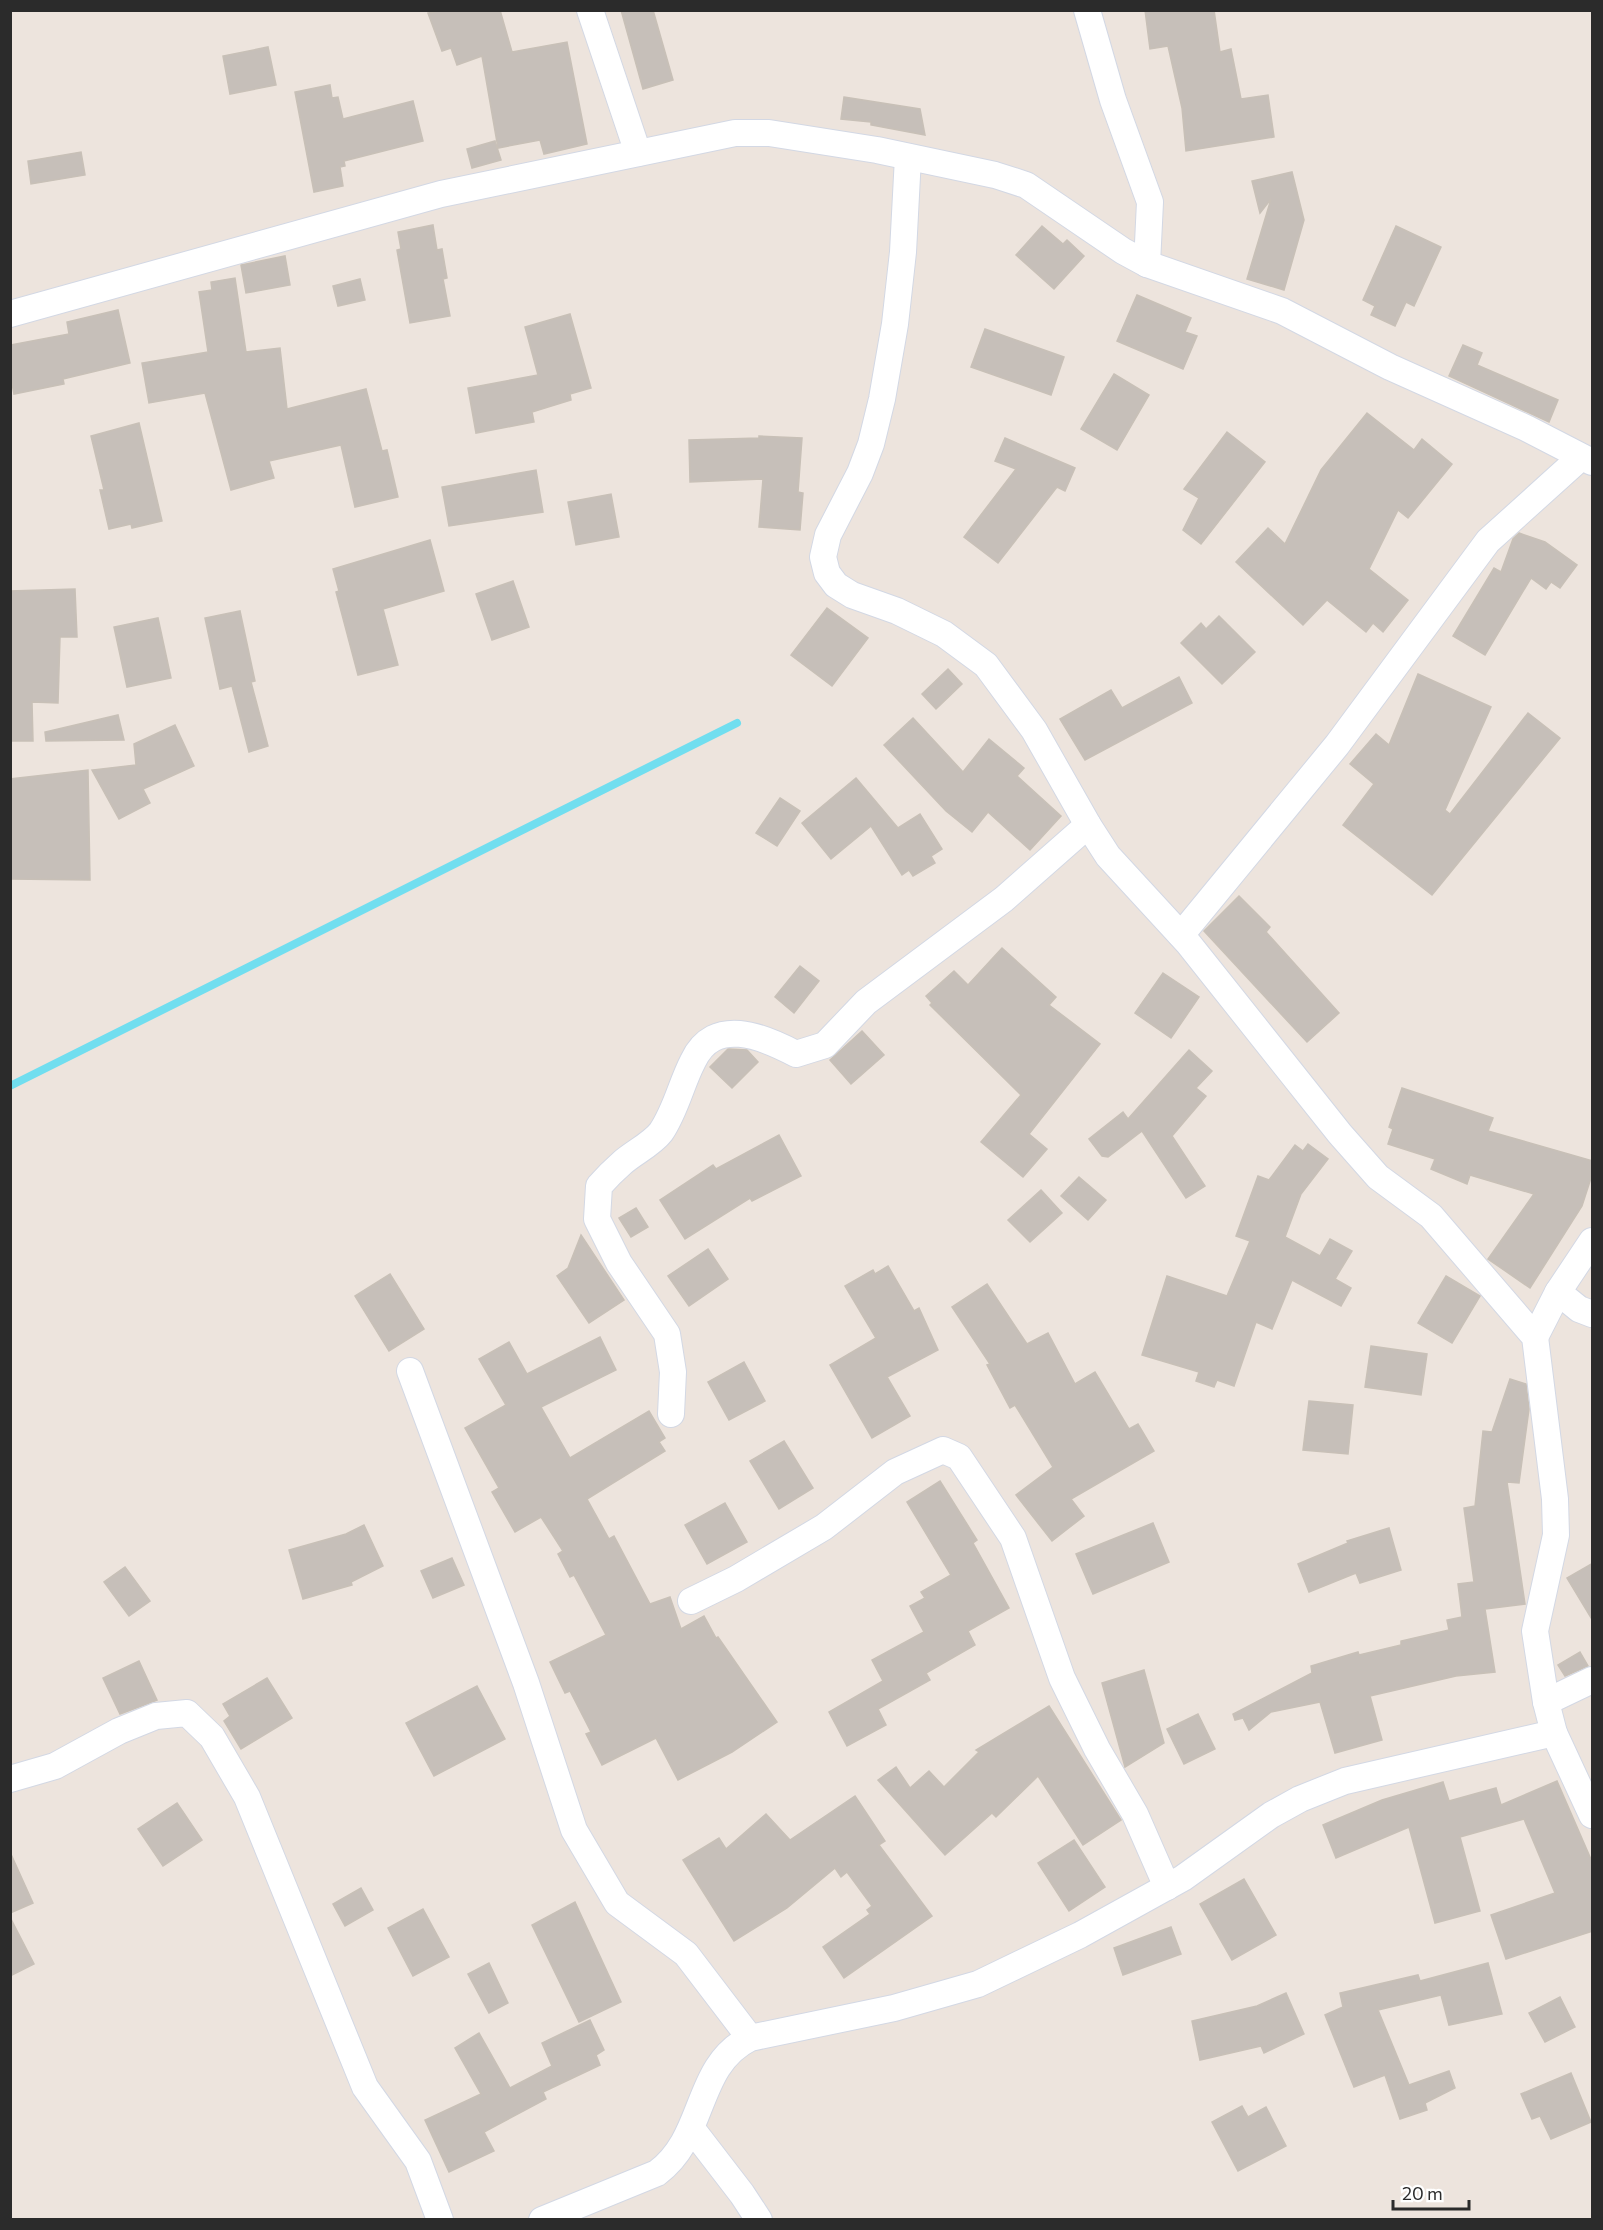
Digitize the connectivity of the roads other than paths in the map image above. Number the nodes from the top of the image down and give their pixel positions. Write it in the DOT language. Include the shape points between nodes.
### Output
graph roads {
  1 [pos="590,10"];
  2 [pos="1087,10"];
  3 [pos="639,153"];
  4 [pos="908,157"];
  5 [pos="1147,264"];
  6 [pos="10,314"];
  7 [pos="1587,460"];
  8 [pos="1088,825"];
  9 [pos="1181,935"];
  10 [pos="1593,1241"];
  11 [pos="1558,1292"];
  12 [pos="1593,1314"];
  13 [pos="1535,1337"];
  14 [pos="410,1371"];
  15 [pos="671,1414"];
  16 [pos="691,1601"];
  17 [pos="1593,1680"];
  18 [pos="1546,1702"];
  19 [pos="1554,1733"];
  20 [pos="10,1779"];
  21 [pos="1593,1815"];
  22 [pos="1167,1887"];
  23 [pos="750,2038"];
  24 [pos="692,2129"];
  25 [pos="440,2220"];
  26 [pos="542,2220"];
  27 [pos="759,2220"];
  1 -- 3 [label="street"];
  2 -- 5 [label="street" via="1113,100 1150,202"];
  3 -- 4 [label="street" via="735,133 770,133"];
  3 -- 6 [label="street" via="441,194"];
  4 -- 5 [label="street" via="1026,185"];
  4 -- 8 [label="street" via="903,252 882,399 860,473 828,535 823,557 827,573 836,585 852,595 944,634 986,665 1034,730"];
  5 -- 7 [label="street" via="1282,310 1390,367"];
  7 -- 9 [label="street" via="1488,541 1337,745"];
  8 -- 9 [label="street" via="1108,856"];
  8 -- 15 [label="street" via="1004,899 866,1002 825,1045 796,1054 769,1040 736,1032 711,1037 693,1059 660,1134 599,1186 597,1219 619,1263 667,1334 673,1372"];
  9 -- 13 [label="street" via="1340,1134 1378,1177 1431,1216"];
  10 -- 11 [label="street"];
  11 -- 12 [label="street" via="1579,1309"];
  11 -- 13 [label="street"];
  13 -- 18 [label="street" via="1555,1499 1556,1535 1535,1631"];
  14 -- 23 [label="street" via="526,1683 574,1830 617,1903 686,1954"];
  16 -- 22 [label="street" via="824,1527 895,1472 943,1450 959,1457 1013,1538 1062,1678 1135,1814"];
  17 -- 18 [label="street"];
  18 -- 19 [label="street"];
  19 -- 21 [label="street"];
  19 -- 22 [label="street" via="1336,1784 1271,1815"];
  20 -- 25 [label="street" via="55,1766 156,1716 187,1713 212,1737 247,1797 365,2086 418,2161"];
  22 -- 23 [label="street" via="978,1984 894,2008"];
  23 -- 24 [label="street" via="734,2046 712,2073"];
  24 -- 26 [label="street" via="672,2162 657,2173"];
  24 -- 27 [label="street"];
}
